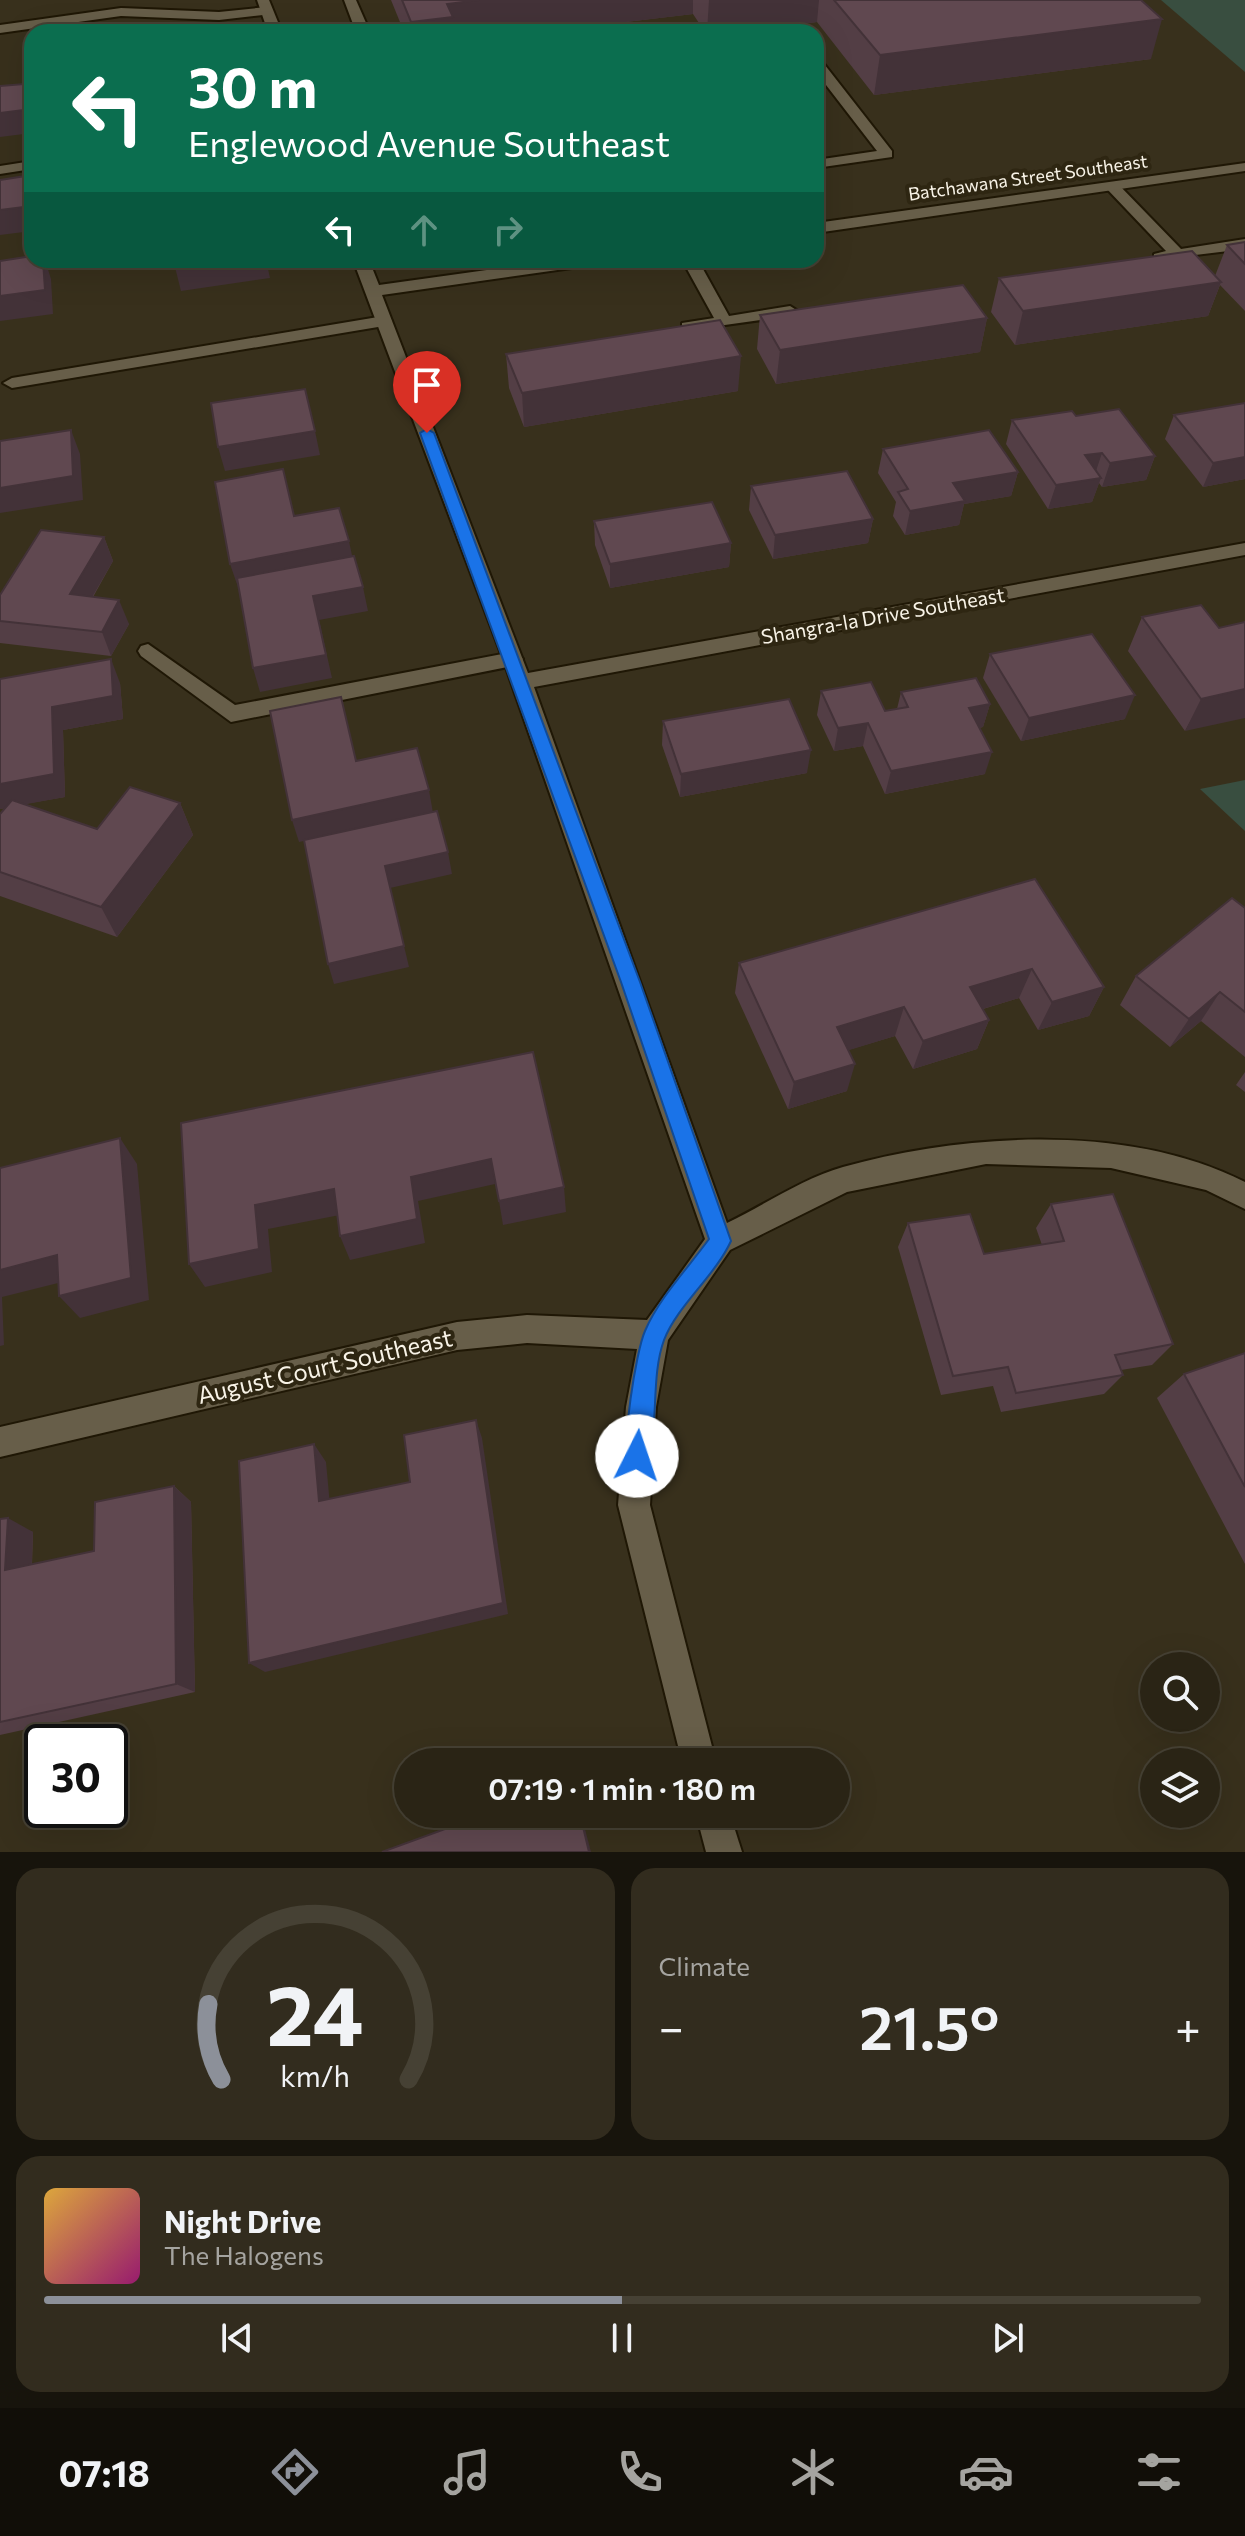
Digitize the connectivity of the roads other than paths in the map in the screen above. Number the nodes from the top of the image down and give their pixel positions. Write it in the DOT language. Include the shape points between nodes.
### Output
graph roads {
  1 [pos="350,0"];
  2 [pos="265,5"];
  3 [pos="36,24"];
  4 [pos="272,24"];
  5 [pos="360,24"];
  6 [pos="24,26"];
  7 [pos="0,29"];
  8 [pos="824,73"];
  9 [pos="824,163"];
  10 [pos="24,166"];
  11 [pos="1245,167"];
  12 [pos="0,170"];
  13 [pos="1112,186"];
  14 [pos="824,227"];
  15 [pos="1245,244"];
  16 [pos="1177,254"];
  17 [pos="1147,259"];
  18 [pos="364,268"];
  19 [pos="536,268"];
  20 [pos="694,268"];
  21 [pos="373,291"];
  22 [pos="815,307"];
  23 [pos="384,321"];
  24 [pos="724,322"];
  25 [pos="678,329"];
  26 [pos="12,383"];
  27 [pos="1245,549"];
  28 [pos="148,651"];
  29 [pos="513,659"];
  30 [pos="521,682"];
  31 [pos="1245,1196"];
  32 [pos="720,1241"];
  33 [pos="654,1335"];
  34 [pos="0,1442"];
  35 [pos="695,1748"];
  36 [pos="717,1828"];
  37 [pos="724,1852"];
  1 -- 5 [label="street"];
  2 -- 3 [label="street" via="219,16 121,12"];
  2 -- 4 [label="street"];
  6 -- 7 [label="street"];
  8 -- 9 [label="street" via="887,154"];
  10 -- 12 [label="street"];
  11 -- 13 [label="street, Batchawana Street Southeast"];
  13 -- 14 [label="street, Batchawana Street Southeast"];
  13 -- 16 [label="street"];
  15 -- 16 [label="street"];
  16 -- 17 [label="street"];
  18 -- 21 [label="street"];
  19 -- 21 [label="street"];
  20 -- 24 [label="street"];
  21 -- 23 [label="street"];
  22 -- 24 [label="street"];
  23 -- 26 [label="street"];
  23 -- 29 [label="street"];
  24 -- 25 [label="street"];
  27 -- 30 [label="street, Shangra-la Drive Southeast"];
  28 -- 29 [label="street" via="231,714"];
  29 -- 30 [label="street"];
  30 -- 32 [label="street"];
  31 -- 32 [label="street" via="1210,1178 1111,1156 986,1152 843,1180"];
  32 -- 33 [label="street"];
  33 -- 34 [label="street, August Court Southeast" via="527,1329 457,1336"];
  33 -- 35 [label="street" via="641,1407 634,1505"];
  36 -- 37 [label="street"];
}
